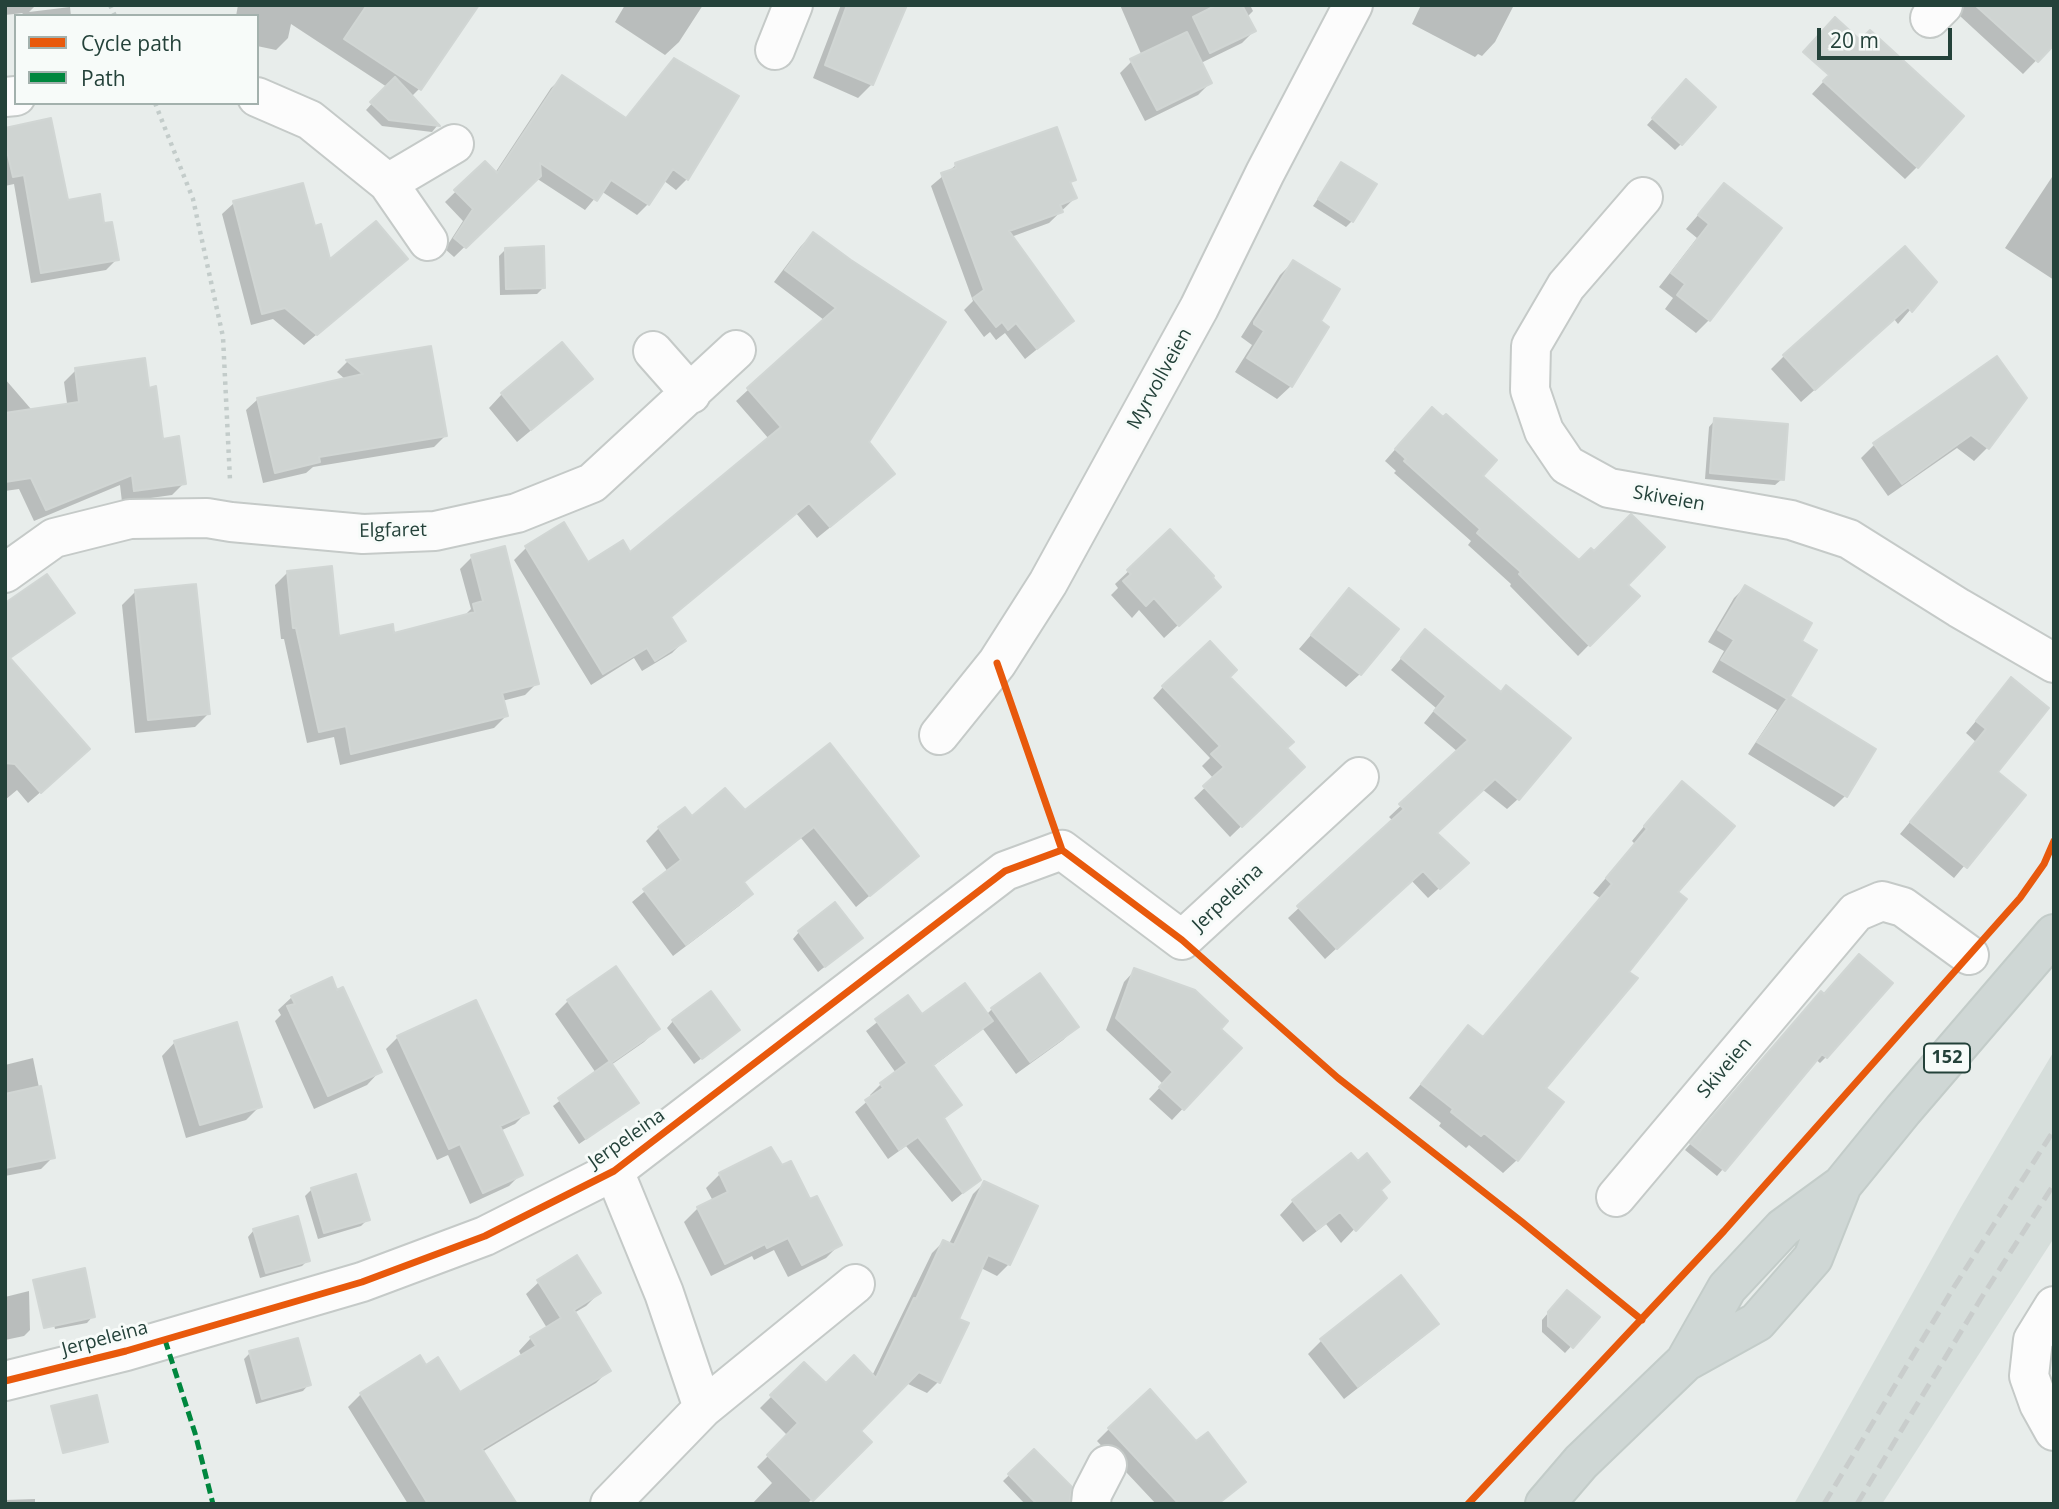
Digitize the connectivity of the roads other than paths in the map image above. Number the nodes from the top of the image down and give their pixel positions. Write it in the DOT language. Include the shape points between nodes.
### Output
graph roads {
  1 [pos="793,5"];
  2 [pos="1353,5"];
  3 [pos="775,50"];
  4 [pos="259,98"];
  5 [pos="454,144"];
  6 [pos="388,183"];
  7 [pos="1643,197"];
  8 [pos="428,241"];
  9 [pos="736,350"];
  10 [pos="653,351"];
  11 [pos="691,394"];
  12 [pos="5,573"];
  13 [pos="2054,663"];
  14 [pos="939,735"];
  15 [pos="1359,777"];
  16 [pos="2054,934"];
  17 [pos="1969,955"];
  18 [pos="614,1171"];
  19 [pos="1616,1197"];
  20 [pos="855,1284"];
  21 [pos="2054,1307"];
  22 [pos="5,1381"];
  23 [pos="703,1408"];
  24 [pos="2054,1431"];
  25 [pos="1107,1465"];
  26 [pos="610,1504"];
  27 [pos="1091,1504"];
  28 [pos="1545,1504"];
  1 -- 3 [label="street"];
  2 -- 14 [label="street, Myrvollveien" via="1199,308 1048,583 996,663"];
  4 -- 6 [label="street" via="310,120"];
  5 -- 6 [label="street"];
  6 -- 8 [label="street"];
  7 -- 13 [label="street, Skiveien" via="1566,286 1531,345 1530,390 1544,431 1567,464 1609,488 1791,520 1849,539"];
  9 -- 11 [label="street, Elgfaret"];
  10 -- 11 [label="street"];
  11 -- 12 [label="street, Elgfaret" via="592,483 517,513 435,531 363,534 207,518 131,519 54,538"];
  15 -- 18 [label="street, Jerpeleina" via="1182,940 1062,850 1005,871"];
  16 -- 28 [label="main road, 152" via="1842,1185 1813,1258 1757,1322 1685,1362 1581,1462"];
  17 -- 19 [label="street, Skiveien" via="1903,907 1882,901 1856,912"];
  18 -- 22 [label="street, Jerpeleina" via="485,1236 362,1282"];
  18 -- 23 [label="street, Jerpeleina" via="664,1293"];
  20 -- 23 [label="street"];
  21 -- 24 [label="street" via="2033,1340 2029,1376"];
  23 -- 26 [label="street"];
  25 -- 27 [label="street"];
}
